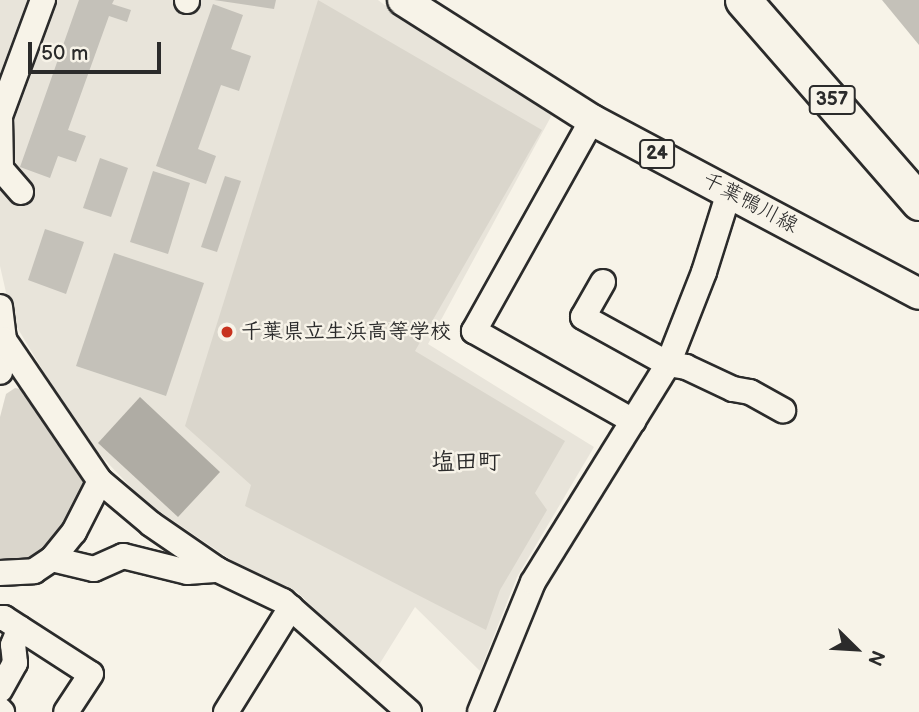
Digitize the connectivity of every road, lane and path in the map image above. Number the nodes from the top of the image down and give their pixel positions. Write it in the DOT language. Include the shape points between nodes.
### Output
graph roads {
  1 [pos="43,0"];
  2 [pos="403,0"];
  3 [pos="743,0"];
  4 [pos="768,0"];
  5 [pos="592,120"];
  6 [pos="919,167"];
  7 [pos="21,192"];
  8 [pos="729,192"];
  9 [pos="919,202"];
  10 [pos="603,282"];
  11 [pos="919,294"];
  12 [pos="0,307"];
  13 [pos="4,340"];
  14 [pos="668,364"];
  15 [pos="0,372"];
  16 [pos="783,411"];
  17 [pos="633,421"];
  18 [pos="100,481"];
  19 [pos="52,559"];
  20 [pos="218,570"];
  21 [pos="0,573"];
  22 [pos="291,607"];
  23 [pos="10,623"];
  24 [pos="0,690"];
  25 [pos="234,709"];
  26 [pos="484,711"];
  27 [pos="66,712"];
  28 [pos="409,712"];
  1 -- 7 [label="street" via="0,116 1,169"];
  2 -- 5 [label="main road, 千葉鴨川線 / 24"];
  3 -- 9 [label="highway, 357"];
  4 -- 6 [label="highway, 357"];
  5 -- 8 [label="main road, 千葉鴨川線 / 24"];
  5 -- 17 [label="street" via="474,331"];
  8 -- 11 [label="main road, 千葉鴨川線 / 24"];
  8 -- 14 [label="street"];
  10 -- 14 [label="street" via="583,317"];
  12 -- 13 [label="street"];
  13 -- 15 [label="street"];
  13 -- 18 [label="street"];
  14 -- 16 [label="street" via="750,392"];
  14 -- 17 [label="street"];
  17 -- 26 [label="street" via="533,582"];
  18 -- 19 [label="street" via="74,532"];
  18 -- 20 [label="street" via="151,524"];
  19 -- 20 [label="street" via="93,569 123,556 187,572"];
  19 -- 21 [label="street" via="34,571"];
  20 -- 22 [label="street"];
  22 -- 25 [label="street"];
  22 -- 28 [label="street"];
  23 -- 24 [label="street" via="15,663"];
  23 -- 27 [label="street" via="91,674"];
}
